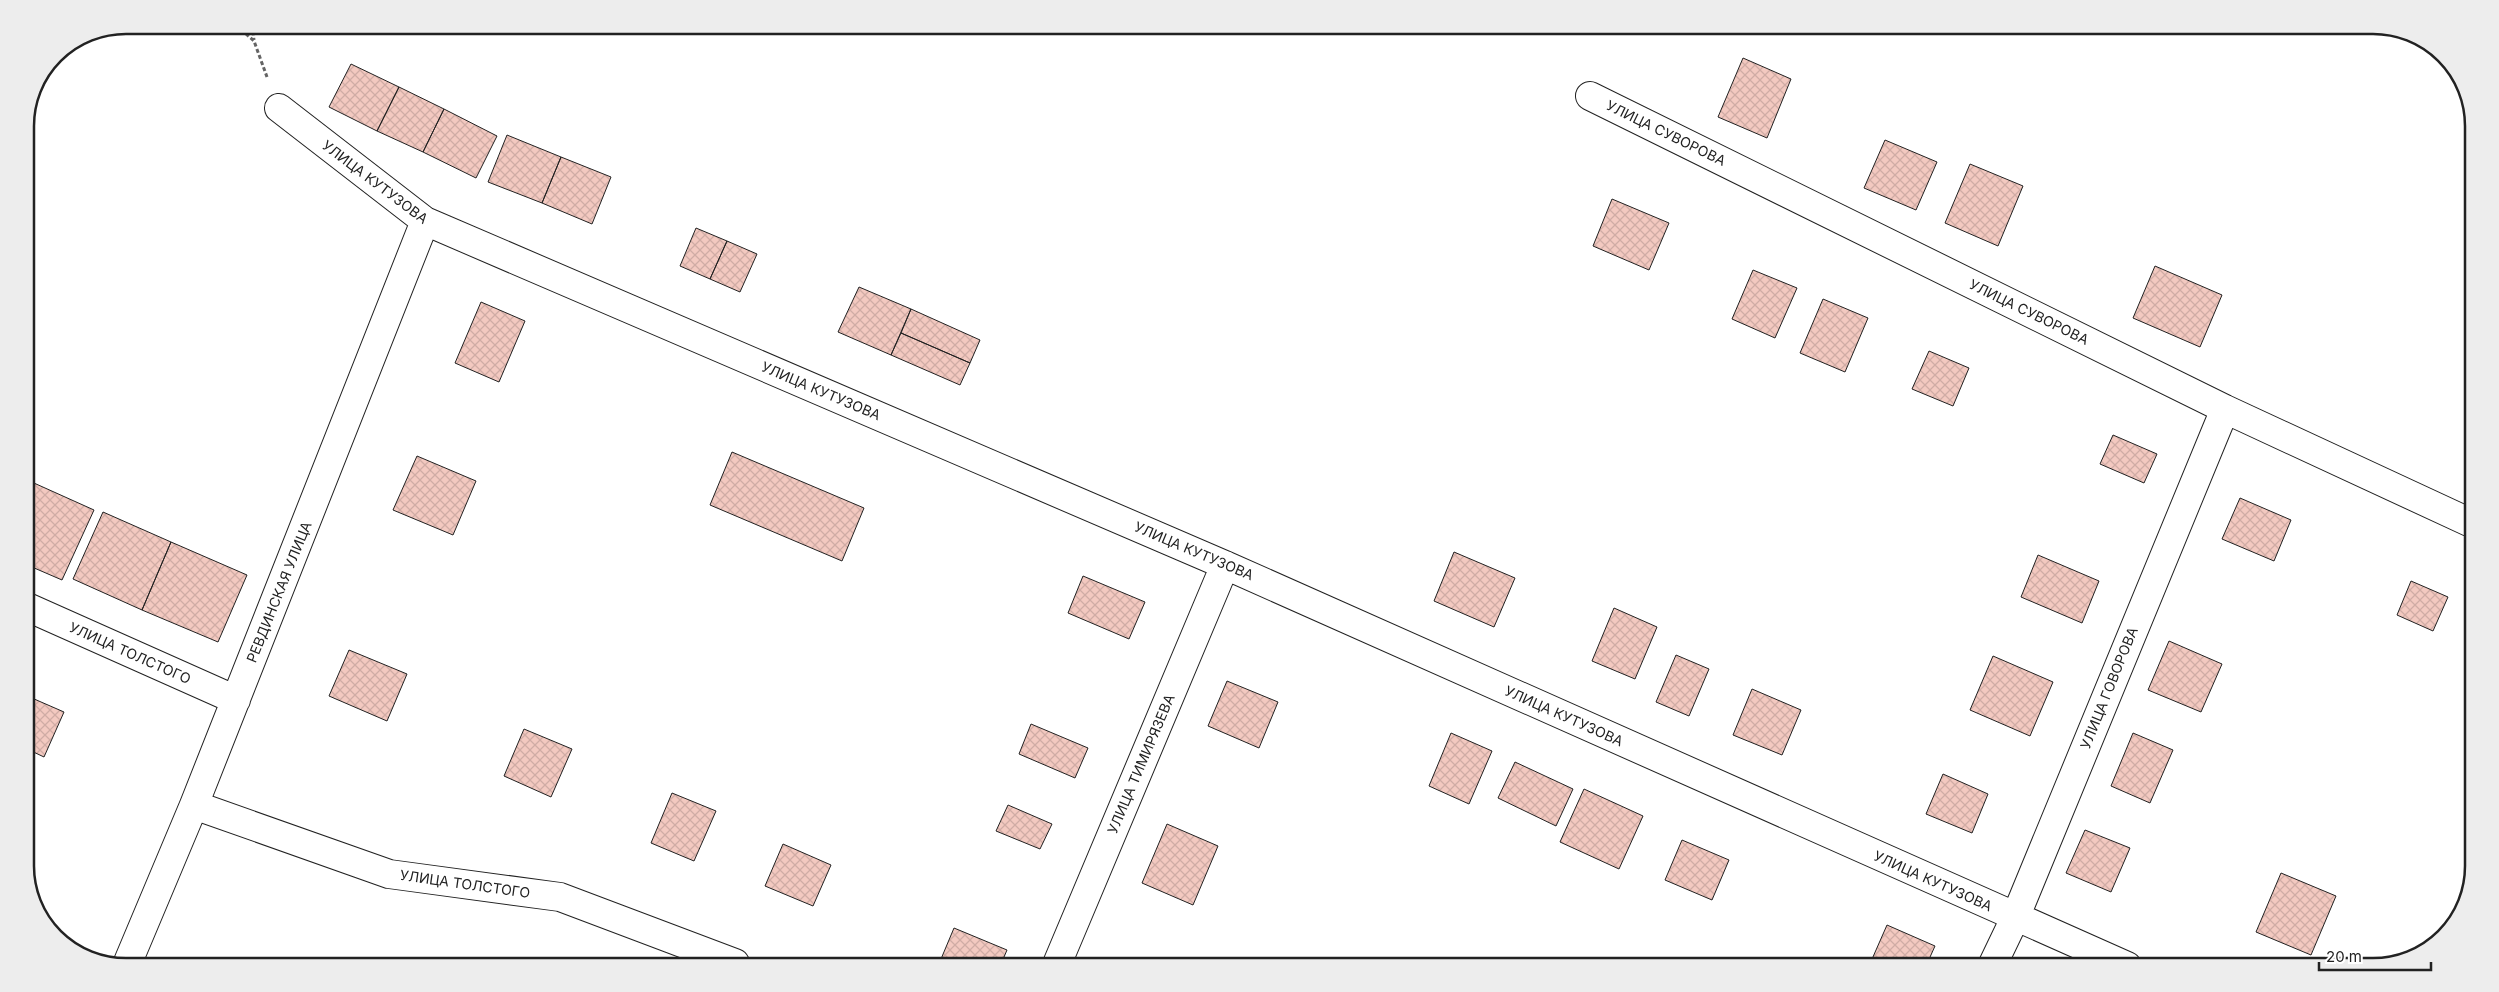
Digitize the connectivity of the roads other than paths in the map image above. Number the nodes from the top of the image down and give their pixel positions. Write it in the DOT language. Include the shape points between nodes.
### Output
graph roads {
  1 [pos="1590,96"];
  2 [pos="279,108"];
  3 [pos="425,221"];
  4 [pos="2225,409"];
  5 [pos="2465,519"];
  6 [pos="1225,565"];
  7 [pos="34,610"];
  8 [pos="236,700"];
  9 [pos="194,805"];
  10 [pos="2015,918"];
  11 [pos="130,958"];
  12 [pos="722,958"];
  13 [pos="1060,958"];
  14 [pos="1996,958"];
  15 [pos="2108,958"];
  1 -- 4 [label="street, УЛИЦА СУВОРОВА"];
  2 -- 3 [label="street, УЛИЦА КУТУЗОВА"];
  3 -- 6 [label="street, УЛИЦА КУТУЗОВА"];
  3 -- 8 [label="street, РЕВДИНСКАЯ УЛИЦА"];
  4 -- 5 [label="street, УЛИЦА СУВОРОВА"];
  4 -- 10 [label="street, УЛИЦА ГОВОРОВА"];
  6 -- 10 [label="street, УЛИЦА КУТУЗОВА"];
  6 -- 13 [label="street, УЛИЦА ТИМИРЯЗЕВА"];
  7 -- 8 [label="street, УЛИЦА ТОЛСТОГО"];
  8 -- 9 [label="street, РЕВДИНСКАЯ УЛИЦА"];
  9 -- 11 [label="street, РЕВДИНСКАЯ УЛИЦА"];
  9 -- 12 [label="street, УЛИЦА ТОЛСТОГО" via="389,874 560,897"];
  10 -- 14 [label="street, УЛИЦА ГОВОРОВА"];
  10 -- 15 [label="street, УЛИЦА КУТУЗОВА"];
}
